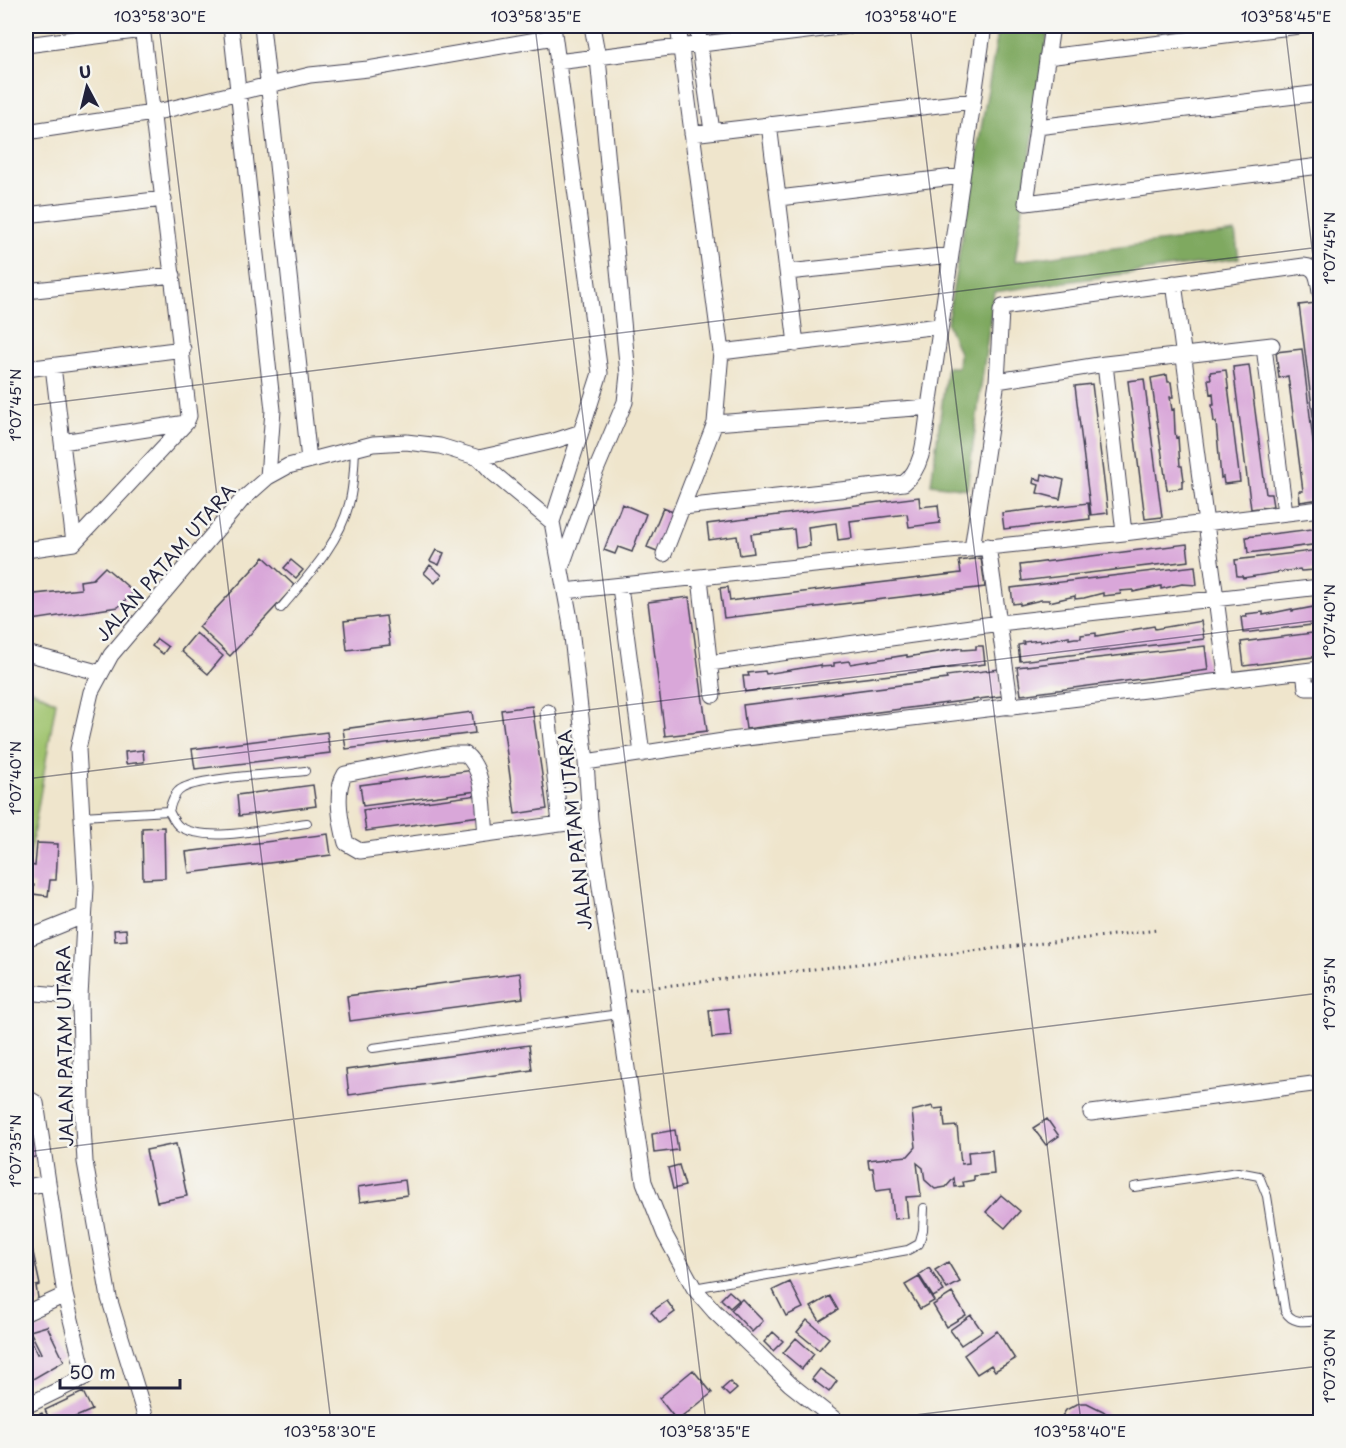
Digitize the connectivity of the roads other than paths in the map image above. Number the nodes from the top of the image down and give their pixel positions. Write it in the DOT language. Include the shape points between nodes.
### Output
graph roads {
  1 [pos="231,26"];
  2 [pos="262,26"];
  3 [pos="592,26"];
  4 [pos="678,26"];
  5 [pos="697,26"];
  6 [pos="848,26"];
  7 [pos="984,26"];
  8 [pos="1052,26"];
  9 [pos="1299,26"];
  10 [pos="142,28"];
  11 [pos="554,31"];
  12 [pos="26,45"];
  13 [pos="699,45"];
  14 [pos="680,47"];
  15 [pos="1047,57"];
  16 [pos="597,58"];
  17 [pos="557,62"];
  18 [pos="270,86"];
  19 [pos="240,93"];
  20 [pos="1320,93"];
  21 [pos="974,101"];
  22 [pos="153,113"];
  23 [pos="769,124"];
  24 [pos="1037,127"];
  25 [pos="26,132"];
  26 [pos="712,132"];
  27 [pos="692,134"];
  28 [pos="1320,166"];
  29 [pos="962,176"];
  30 [pos="779,198"];
  31 [pos="164,199"];
  32 [pos="26,215"];
  33 [pos="951,255"];
  34 [pos="788,272"];
  35 [pos="174,275"];
  36 [pos="1174,283"];
  37 [pos="26,291"];
  38 [pos="1320,292"];
  39 [pos="939,326"];
  40 [pos="796,344"];
  41 [pos="183,350"];
  42 [pos="722,352"];
  43 [pos="1184,355"];
  44 [pos="1106,364"];
  45 [pos="52,366"];
  46 [pos="26,369"];
  47 [pos="997,381"];
  48 [pos="929,406"];
  49 [pos="186,423"];
  50 [pos="715,423"];
  51 [pos="581,432"];
  52 [pos="62,442"];
  53 [pos="355,448"];
  54 [pos="479,458"];
  55 [pos="309,460"];
  56 [pos="268,477"];
  57 [pos="683,507"];
  58 [pos="1320,508"];
  59 [pos="1285,513"];
  60 [pos="552,522"];
  61 [pos="1206,522"];
  62 [pos="1124,533"];
  63 [pos="74,543"];
  64 [pos="988,546"];
  65 [pos="972,549"];
  66 [pos="26,550"];
  67 [pos="664,554"];
  68 [pos="560,571"];
  69 [pos="700,578"];
  70 [pos="620,586"];
  71 [pos="1320,587"];
  72 [pos="566,591"];
  73 [pos="1216,599"];
  74 [pos="281,609"];
  75 [pos="1000,623"];
  76 [pos="26,653"];
  77 [pos="710,663"];
  78 [pos="1320,669"];
  79 [pos="1304,671"];
  80 [pos="101,673"];
  81 [pos="1227,681"];
  82 [pos="1320,688"];
  83 [pos="713,694"];
  84 [pos="1011,707"];
  85 [pos="548,712"];
  86 [pos="642,754"];
  87 [pos="586,762"];
  88 [pos="305,771"];
  89 [pos="169,812"];
  90 [pos="82,816"];
  91 [pos="590,820"];
  92 [pos="307,823"];
  93 [pos="560,824"];
  94 [pos="486,834"];
  95 [pos="83,916"];
  96 [pos="26,939"];
  97 [pos="26,993"];
  98 [pos="80,998"];
  99 [pos="619,1014"];
  100 [pos="373,1048"];
  101 [pos="1320,1083"];
  102 [pos="26,1097"];
  103 [pos="1091,1113"];
  104 [pos="47,1183"];
  105 [pos="26,1187"];
  106 [pos="1134,1187"];
  107 [pos="924,1208"];
  108 [pos="694,1288"];
  109 [pos="65,1294"];
  110 [pos="26,1313"];
  111 [pos="1320,1320"];
  112 [pos="26,1406"];
  113 [pos="147,1422"];
  114 [pos="838,1422"];
  1 -- 19 [label="street"];
  2 -- 18 [label="street"];
  3 -- 16 [label="street"];
  4 -- 14 [label="street"];
  5 -- 13 [label="street"];
  6 -- 13 [label="street"];
  7 -- 21 [label="street"];
  8 -- 15 [label="street"];
  9 -- 15 [label="street"];
  10 -- 12 [label="street"];
  10 -- 22 [label="street"];
  11 -- 17 [label="street"];
  11 -- 18 [label="street" via="368,69 310,75"];
  13 -- 14 [label="street"];
  13 -- 26 [label="street"];
  14 -- 16 [label="street"];
  14 -- 27 [label="street"];
  15 -- 24 [label="street"];
  16 -- 17 [label="street"];
  16 -- 68 [label="street" via="628,374 625,402"];
  17 -- 51 [label="street" via="600,373"];
  18 -- 19 [label="street"];
  18 -- 55 [label="street"];
  19 -- 22 [label="street"];
  19 -- 56 [label="street" via="273,410"];
  20 -- 24 [label="street"];
  21 -- 23 [label="street"];
  21 -- 29 [label="street"];
  22 -- 25 [label="street"];
  22 -- 31 [label="street"];
  23 -- 26 [label="street"];
  23 -- 30 [label="street"];
  24 -- 28 [label="street" via="1026,203"];
  26 -- 27 [label="street"];
  27 -- 42 [label="street"];
  29 -- 30 [label="street"];
  29 -- 33 [label="street"];
  30 -- 34 [label="street"];
  31 -- 32 [label="street"];
  31 -- 35 [label="street"];
  33 -- 34 [label="street"];
  33 -- 39 [label="street"];
  34 -- 40 [label="street"];
  35 -- 37 [label="street"];
  35 -- 41 [label="street"];
  36 -- 38 [label="street" via="1307,265 1317,274"];
  36 -- 43 [label="street"];
  36 -- 47 [label="street" via="1003,307"];
  39 -- 40 [label="street"];
  39 -- 48 [label="street"];
  40 -- 42 [label="street"];
  41 -- 45 [label="street"];
  41 -- 49 [label="street" via="189,404"];
  42 -- 50 [label="street"];
  43 -- 44 [label="street"];
  43 -- 59 [label="street" via="1268,346"];
  43 -- 61 [label="street"];
  44 -- 47 [label="street"];
  44 -- 62 [label="street"];
  45 -- 46 [label="street"];
  45 -- 52 [label="street"];
  47 -- 65 [label="street"];
  48 -- 50 [label="street"];
  48 -- 57 [label="street" via="921,457 913,477 904,483"];
  49 -- 52 [label="street"];
  49 -- 63 [label="street"];
  50 -- 57 [label="street"];
  51 -- 54 [label="street"];
  51 -- 60 [label="street"];
  52 -- 63 [label="street"];
  53 -- 54 [label="street, JALAN PATAM UTARA" via="406,442 440,446"];
  53 -- 55 [label="street, JALAN PATAM UTARA"];
  53 -- 74 [label="lane" via="344,521 323,557"];
  54 -- 60 [label="street, JALAN PATAM UTARA"];
  55 -- 56 [label="street, JALAN PATAM UTARA"];
  56 -- 80 [label="street, JALAN PATAM UTARA" via="242,500 111,655"];
  57 -- 67 [label="street"];
  58 -- 59 [label="street"];
  59 -- 61 [label="street"];
  60 -- 68 [label="street, JALAN PATAM UTARA"];
  61 -- 62 [label="street"];
  61 -- 73 [label="street"];
  62 -- 64 [label="street"];
  63 -- 66 [label="street"];
  64 -- 65 [label="street"];
  64 -- 75 [label="street"];
  65 -- 69 [label="street"];
  68 -- 72 [label="street, JALAN PATAM UTARA"];
  69 -- 70 [label="street"];
  69 -- 77 [label="street"];
  70 -- 72 [label="street"];
  70 -- 86 [label="street"];
  71 -- 73 [label="street"];
  72 -- 87 [label="street, JALAN PATAM UTARA"];
  73 -- 75 [label="street"];
  73 -- 81 [label="street"];
  75 -- 77 [label="street"];
  75 -- 84 [label="street"];
  76 -- 80 [label="street"];
  77 -- 83 [label="street"];
  78 -- 79 [label="street"];
  79 -- 81 [label="street"];
  79 -- 82 [label="street" via="1306,688"];
  80 -- 90 [label="street, JALAN PATAM UTARA" via="82,720 78,749"];
  81 -- 84 [label="street"];
  84 -- 86 [label="street"];
  85 -- 93 [label="street"];
  86 -- 87 [label="street"];
  87 -- 91 [label="street, JALAN PATAM UTARA"];
  88 -- 89 [label="lane" via="209,781 182,788 172,799"];
  89 -- 90 [label="lane"];
  89 -- 92 [label="lane" via="177,825 195,834 228,834"];
  90 -- 95 [label="street, JALAN PATAM UTARA" via="86,887"];
  91 -- 93 [label="street"];
  91 -- 99 [label="street, JALAN PATAM UTARA"];
  93 -- 94 [label="street"];
  94 -- 94 [label="street" via="476,765 465,754 345,774 342,778 339,797 344,836 346,843 360,851"];
  95 -- 96 [label="street"];
  95 -- 98 [label="street, JALAN PATAM UTARA"];
  97 -- 98 [label="street"];
  98 -- 113 [label="street, JALAN PATAM UTARA" via="85,1162 109,1298"];
  99 -- 100 [label="lane"];
  99 -- 108 [label="street, JALAN PATAM UTARA" via="644,1182 665,1234"];
  101 -- 103 [label="street"];
  102 -- 104 [label="street" via="36,1103"];
  104 -- 105 [label="street"];
  104 -- 109 [label="street"];
  106 -- 111 [label="lane" via="1238,1172 1259,1176 1267,1196 1285,1311 1289,1318 1299,1322"];
  107 -- 108 [label="lane" via="919,1244 908,1250"];
  108 -- 114 [label="street, JALAN PATAM UTARA" via="790,1384"];
  109 -- 110 [label="street"];
  109 -- 112 [label="street" via="85,1377"];
}
